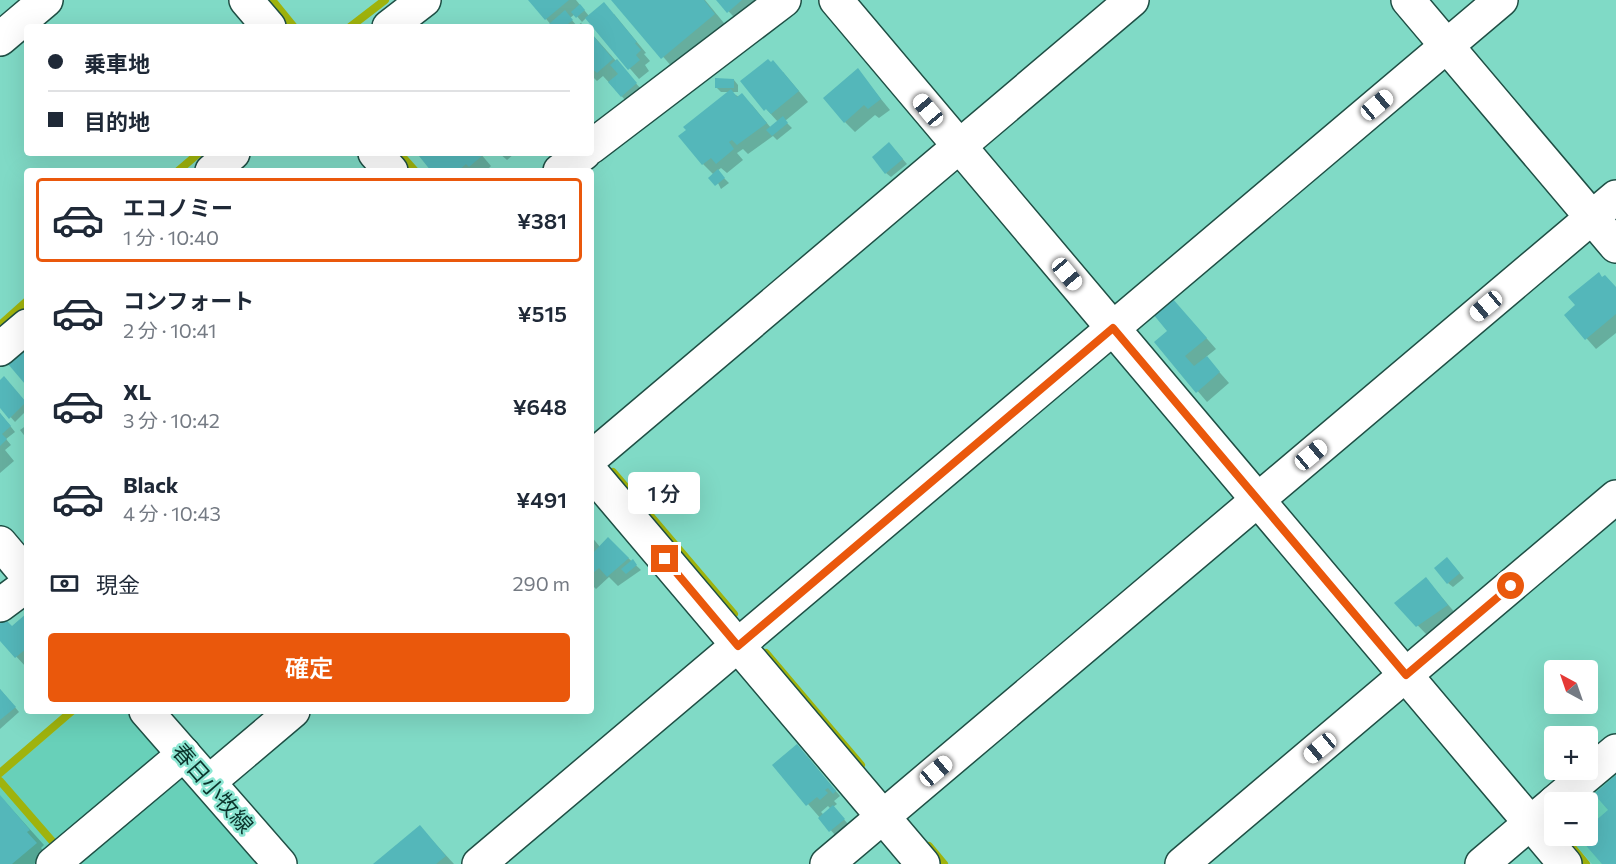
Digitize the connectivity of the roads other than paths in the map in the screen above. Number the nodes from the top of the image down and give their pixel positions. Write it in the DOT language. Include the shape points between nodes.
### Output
graph roads {
  1 [pos="46,0"];
  2 [pos="246,0"];
  3 [pos="424,0"];
  4 [pos="784,0"];
  5 [pos="836,0"];
  6 [pos="1132,0"];
  7 [pos="1408,0"];
  8 [pos="1501,0"];
  9 [pos="266,24"];
  10 [pos="393,24"];
  11 [pos="0,39"];
  12 [pos="1447,46"];
  13 [pos="594,145"];
  14 [pos="959,146"];
  15 [pos="230,156"];
  16 [pos="378,156"];
  17 [pos="580,156"];
  18 [pos="216,168"];
  19 [pos="388,168"];
  20 [pos="564,168"];
  21 [pos="1604,207"];
  22 [pos="1616,246"];
  23 [pos="1113,328"];
  24 [pos="24,329"];
  25 [pos="0,349"];
  26 [pos="594,455"];
  27 [pos="594,476"];
  28 [pos="1616,497"];
  29 [pos="1258,500"];
  30 [pos="0,543"];
  31 [pos="24,571"];
  32 [pos="24,587"];
  33 [pos="0,605"];
  34 [pos="738,646"];
  35 [pos="1406,675"];
  36 [pos="149,714"];
  37 [pos="289,714"];
  38 [pos="1616,751"];
  39 [pos="184,754"];
  40 [pos="208,782"];
  41 [pos="1567,792"];
  42 [pos="1544,808"];
  43 [pos="1544,812"];
  44 [pos="883,817"];
  45 [pos="1559,846"];
  46 [pos="53,864"];
  47 [pos="280,864"];
  48 [pos="479,864"];
  49 [pos="827,864"];
  50 [pos="923,864"];
  51 [pos="1182,864"];
  52 [pos="1482,864"];
  53 [pos="1565,864"];
  1 -- 11 [label="street"];
  2 -- 9 [label="street"];
  3 -- 10 [label="street"];
  4 -- 13 [label="street"];
  5 -- 14 [label="street"];
  6 -- 14 [label="street"];
  7 -- 12 [label="street"];
  8 -- 12 [label="street"];
  12 -- 21 [label="street"];
  12 -- 23 [label="street"];
  14 -- 23 [label="street"];
  14 -- 26 [label="street"];
  15 -- 18 [label="street"];
  16 -- 19 [label="street"];
  17 -- 20 [label="street"];
  21 -- 22 [label="street"];
  21 -- 29 [label="street"];
  23 -- 29 [label="street"];
  23 -- 34 [label="street"];
  24 -- 25 [label="street"];
  27 -- 34 [label="street"];
  28 -- 35 [label="street"];
  29 -- 35 [label="street"];
  29 -- 44 [label="street"];
  30 -- 31 [label="street"];
  32 -- 33 [label="street"];
  34 -- 44 [label="street"];
  34 -- 48 [label="street"];
  35 -- 42 [label="street"];
  35 -- 51 [label="street"];
  36 -- 39 [label="street, 春日小牧線"];
  37 -- 40 [label="street"];
  38 -- 41 [label="street"];
  39 -- 40 [label="street, 春日小牧線"];
  39 -- 46 [label="street"];
  40 -- 47 [label="street, 春日小牧線"];
  43 -- 52 [label="street"];
  44 -- 49 [label="street"];
  44 -- 50 [label="street"];
  45 -- 53 [label="street"];
}
